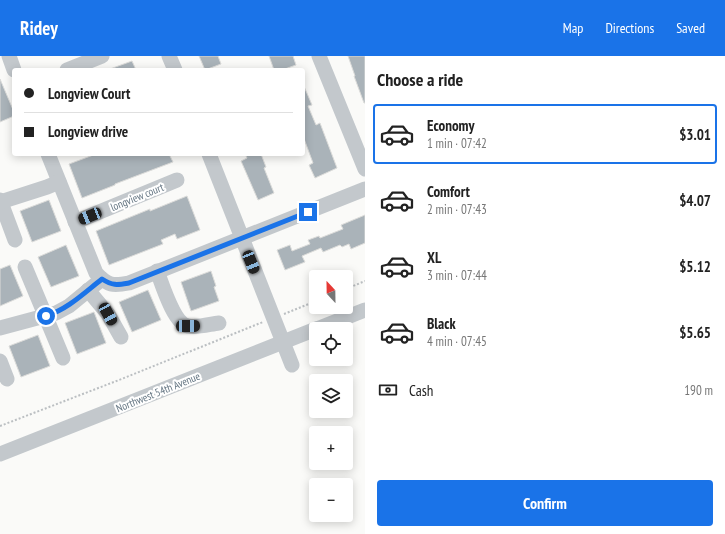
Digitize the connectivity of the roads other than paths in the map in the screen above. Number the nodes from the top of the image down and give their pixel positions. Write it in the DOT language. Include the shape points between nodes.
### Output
graph roads {
  1 [pos="102,56"];
  2 [pos="170,56"];
  3 [pos="319,56"];
  4 [pos="72,68"];
  5 [pos="174,68"];
  6 [pos="50,156"];
  7 [pos="210,156"];
  8 [pos="365,169"];
  9 [pos="177,180"];
  10 [pos="59,182"];
  11 [pos="365,189"];
  12 [pos="0,201"];
  13 [pos="75,222"];
  14 [pos="242,237"];
  15 [pos="15,240"];
  16 [pos="25,267"];
  17 [pos="157,271"];
  18 [pos="102,279"];
  19 [pos="88,290"];
  20 [pos="365,310"];
  21 [pos="46,316"];
  22 [pos="334,322"];
  23 [pos="219,323"];
  24 [pos="0,328"];
  25 [pos="309,332"];
  26 [pos="121,337"];
  27 [pos="283,342"];
  28 [pos="64,358"];
  29 [pos="0,361"];
  30 [pos="292,365"];
  31 [pos="7,379"];
  32 [pos="0,454"];
  1 -- 4 [label="street"];
  2 -- 5 [label="street"];
  3 -- 8 [label="street"];
  6 -- 10 [label="street"];
  7 -- 14 [label="street"];
  9 -- 13 [label="street, longview court"];
  10 -- 12 [label="street"];
  10 -- 13 [label="street"];
  11 -- 14 [label="street"];
  12 -- 15 [label="street"];
  13 -- 18 [label="street" via="96,273"];
  14 -- 17 [label="street"];
  14 -- 27 [label="street"];
  16 -- 21 [label="street"];
  17 -- 18 [label="street" via="129,283 116,285"];
  17 -- 23 [label="street" via="175,314 183,325"];
  18 -- 19 [label="street"];
  19 -- 21 [label="street" via="69,306"];
  19 -- 26 [label="street" via="108,314"];
  20 -- 22 [label="street, Northwest 54th Avenue"];
  21 -- 24 [label="street"];
  21 -- 28 [label="street"];
  25 -- 27 [label="street, Northwest 54th Avenue"];
  27 -- 30 [label="street"];
  27 -- 32 [label="street, Northwest 54th Avenue"];
  29 -- 31 [label="street"];
}
